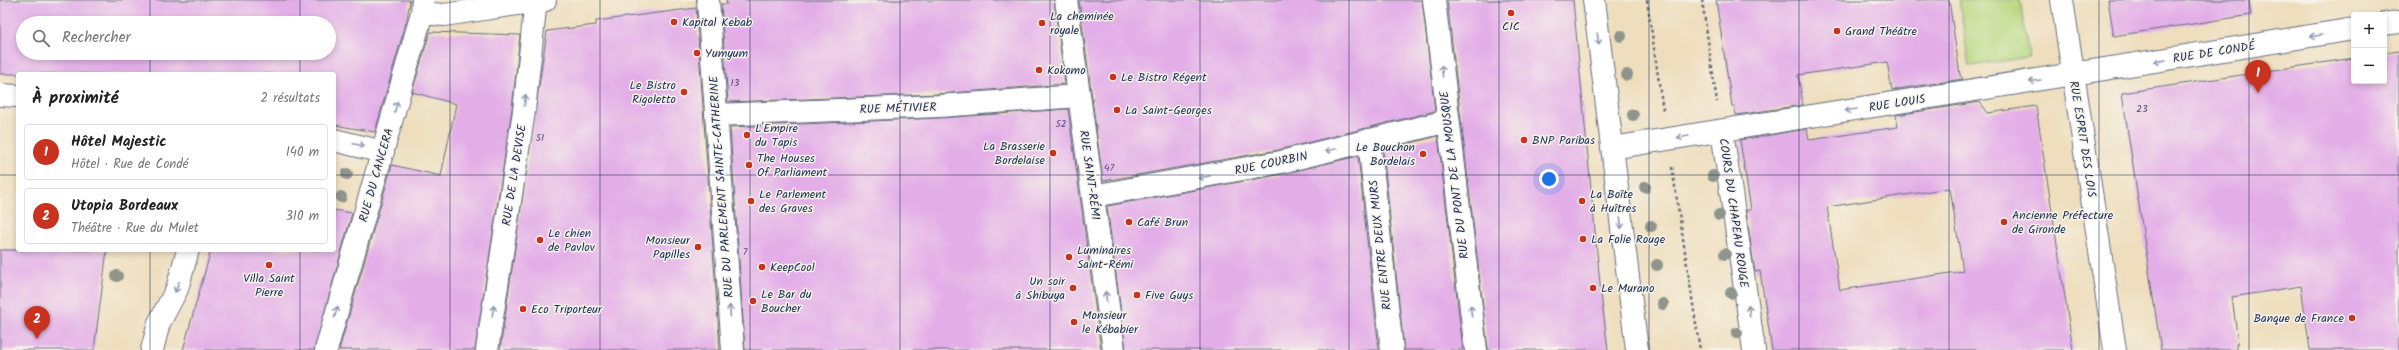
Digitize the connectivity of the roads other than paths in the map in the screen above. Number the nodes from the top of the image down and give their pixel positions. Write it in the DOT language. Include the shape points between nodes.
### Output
graph roads {
  1 [pos="539,0"];
  2 [pos="708,0"];
  3 [pos="1066,0"];
  4 [pos="1434,0"];
  5 [pos="1594,0"];
  6 [pos="2062,0"];
  7 [pos="423,6"];
  8 [pos="2399,22"];
  9 [pos="2387,24"];
  10 [pos="2351,30"];
  11 [pos="2073,76"];
  12 [pos="0,95"];
  13 [pos="16,96"];
  14 [pos="1079,96"];
  15 [pos="716,115"];
  16 [pos="1448,121"];
  17 [pos="1722,130"];
  18 [pos="336,140"];
  19 [pos="1369,140"];
  20 [pos="1612,148"];
  21 [pos="383,152"];
  22 [pos="1093,196"];
  23 [pos="187,252"];
  24 [pos="152,350"];
  25 [pos="326,350"];
  26 [pos="487,350"];
  27 [pos="733,350"];
  28 [pos="1114,350"];
  29 [pos="1392,350"];
  30 [pos="1476,350"];
  31 [pos="1637,350"];
  32 [pos="1754,350"];
  33 [pos="2115,350"];
  1 -- 7 [label="street" via="444,15"];
  26 -- 1 [label="street, RUE DE LA DEVISE, one-way"];
  2 -- 15 [label="street, RUE DU PARLEMENT SAINTE-CATHERINE"];
  3 -- 14 [label="street, RUE SAINT-RÉMI"];
  16 -- 4 [label="street, RUE DU PONT DE LA MOUSQUE, one-way"];
  5 -- 20 [label="street, one-way"];
  6 -- 11 [label="street, RUE ESPRIT DES LOIS"];
  21 -- 7 [label="street, RUE DU CANCERA, one-way"];
  8 -- 9 [label="street"];
  10 -- 11 [label="street, RUE DE CONDÉ, one-way"];
  11 -- 17 [label="street, RUE LOUIS, one-way"];
  11 -- 33 [label="street, RUE ESPRIT DES LOIS"];
  12 -- 13 [label="street"];
  14 -- 15 [label="street, RUE MÉTIVIER" via="939,106"];
  14 -- 22 [label="street, RUE SAINT-RÉMI"];
  27 -- 15 [label="street, RUE DU PARLEMENT SAINTE-CATHERINE, one-way"];
  16 -- 19 [label="street, RUE COURBIN"];
  30 -- 16 [label="street, RUE DU PONT DE LA MOUSQUE, one-way"];
  17 -- 20 [label="street, COURS DU CHAPEAU ROUGE, one-way"];
  32 -- 17 [label="street, COURS DU CHAPEAU ROUGE, one-way"];
  18 -- 21 [label="street, one-way"];
  19 -- 22 [label="street, RUE COURBIN, one-way" via="1273,164"];
  19 -- 29 [label="street, RUE ENTRE DEUX MURS"];
  20 -- 31 [label="street, one-way"];
  25 -- 21 [label="street, RUE DU CANCERA, one-way"];
  28 -- 22 [label="street, RUE SAINT-RÉMI, one-way"];
  23 -- 24 [label="street, one-way" via="178,289 159,323"];
}
